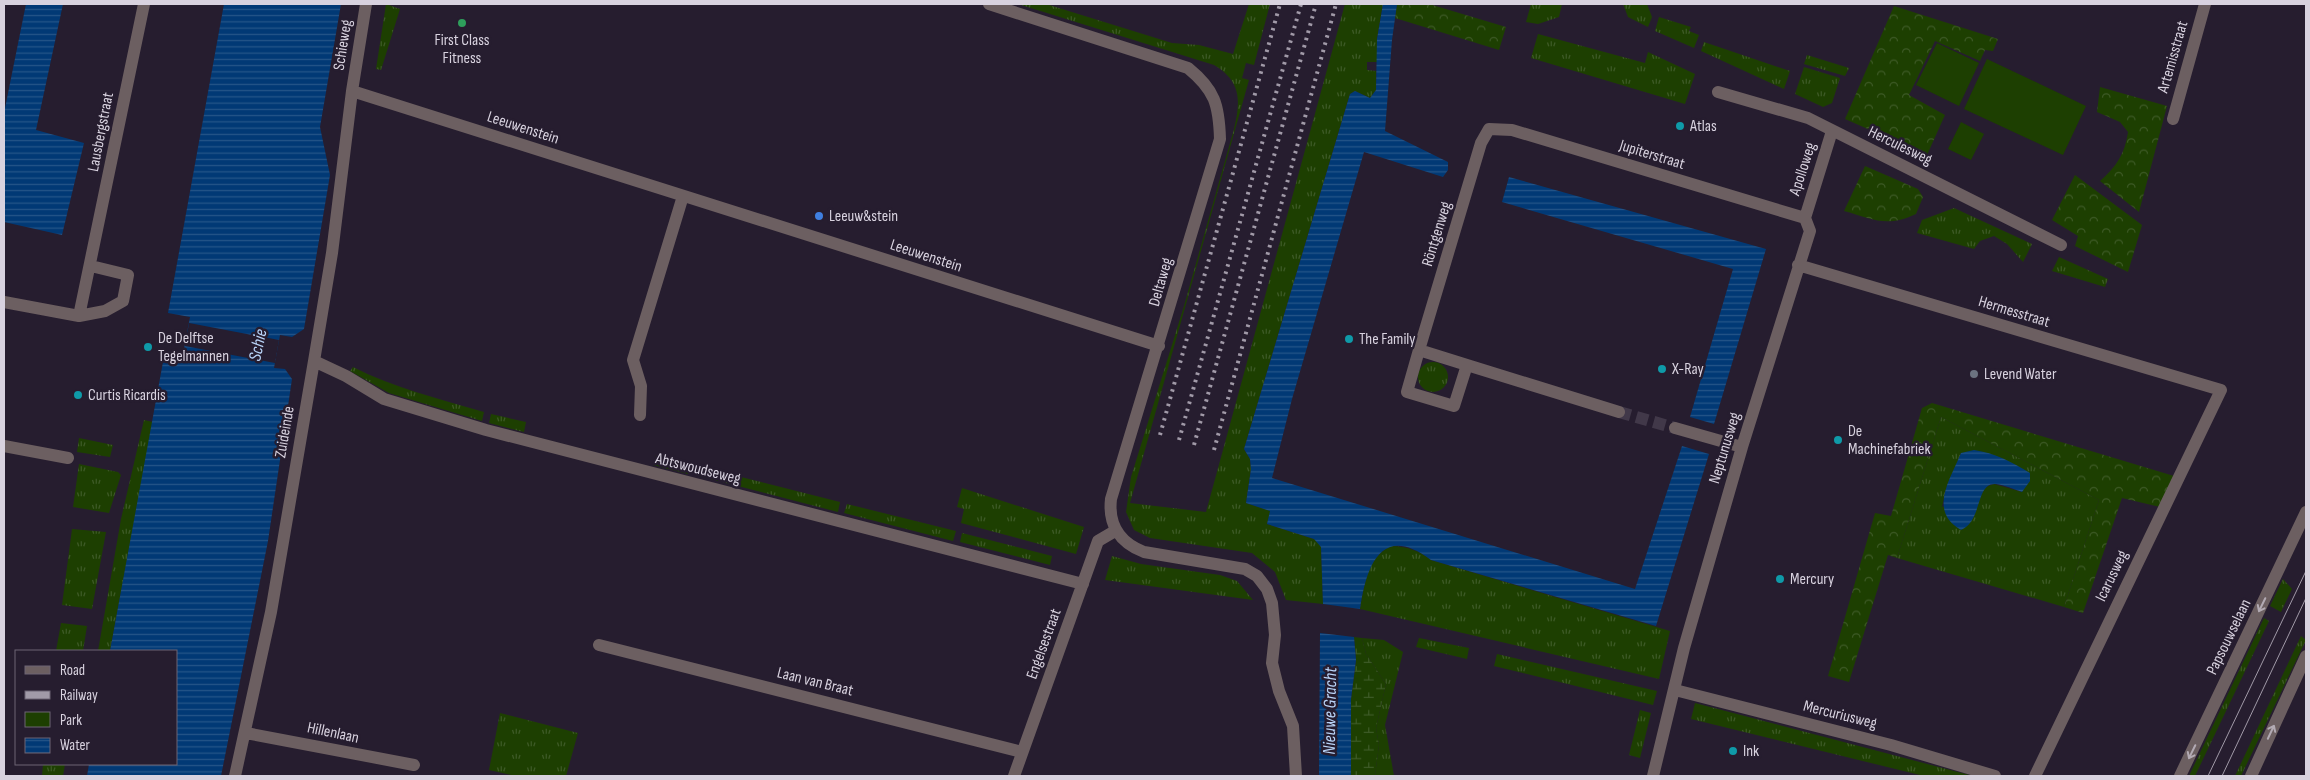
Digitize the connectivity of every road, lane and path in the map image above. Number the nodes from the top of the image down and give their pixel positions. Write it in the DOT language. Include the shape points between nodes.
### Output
graph roads {
  1 [pos="144,4"];
  2 [pos="366,4"];
  3 [pos="989,4"];
  4 [pos="2205,4"];
  5 [pos="352,91"];
  6 [pos="1718,92"];
  7 [pos="2173,119"];
  8 [pos="1489,129"];
  9 [pos="1832,131"];
  10 [pos="683,196"];
  11 [pos="1805,218"];
  12 [pos="2061,245"];
  13 [pos="1798,265"];
  14 [pos="91,266"];
  15 [pos="4,302"];
  16 [pos="79,316"];
  17 [pos="1159,346"];
  18 [pos="1419,350"];
  19 [pos="314,361"];
  20 [pos="1467,365"];
  21 [pos="2221,390"];
  22 [pos="1619,412"];
  23 [pos="640,415"];
  24 [pos="1675,428"];
  25 [pos="1742,447"];
  26 [pos="4,449"];
  27 [pos="68,458"];
  28 [pos="2306,512"];
  29 [pos="1115,530"];
  30 [pos="1083,584"];
  31 [pos="600,646"];
  32 [pos="2306,656"];
  33 [pos="1674,690"];
  34 [pos="246,732"];
  35 [pos="1022,752"];
  36 [pos="414,766"];
  37 [pos="235,776"];
  38 [pos="1014,776"];
  39 [pos="1296,776"];
  40 [pos="1653,776"];
  41 [pos="1996,776"];
  42 [pos="2035,776"];
  43 [pos="2180,776"];
  44 [pos="2251,776"];
  1 -- 14 [label="street, Lausbergstraat"];
  2 -- 5 [label="street, Schieweg"];
  3 -- 17 [label="street, Deltaweg" via="1188,68 1213,94 1220,116 1220,138"];
  4 -- 7 [label="street, Artemisstraat"];
  5 -- 10 [label="street, Leeuwenstein"];
  5 -- 19 [label="street, Zuideinde" via="332,253"];
  6 -- 9 [label="street, Herculesweg" via="1808,118"];
  8 -- 11 [label="street, Jupiterstraat" via="1512,130"];
  8 -- 18 [label="street, Röntgenweg" via="1481,143"];
  9 -- 11 [label="street, Apolloweg"];
  9 -- 12 [label="street, Herculesweg"];
  10 -- 17 [label="street, Leeuwenstein"];
  10 -- 23 [label="street" via="633,360 641,386"];
  11 -- 13 [label="street, Neptunusweg" via="1810,231"];
  13 -- 21 [label="street, Hermesstraat"];
  13 -- 25 [label="street, Neptunusweg"];
  14 -- 16 [label="street, Lausbergstraat"];
  14 -- 16 [label="street" via="128,275 123,301 105,311"];
  15 -- 16 [label="street"];
  17 -- 29 [label="street, Deltaweg" via="1111,499 1110,511"];
  18 -- 20 [label="street"];
  18 -- 20 [label="street, Röntgenweg" via="1407,392 1454,406"];
  19 -- 30 [label="street, Abtswoudseweg" via="384,399 486,430"];
  19 -- 34 [label="street, Zuideinde"];
  20 -- 22 [label="street"];
  21 -- 42 [label="street, Icarusweg"];
  24 -- 25 [label="street"];
  25 -- 33 [label="street, Neptunusweg"];
  26 -- 27 [label="street"];
  28 -- 43 [label="street, Papsouwselaan, one-way"];
  29 -- 30 [label="street, Engelsestraat" via="1098,541"];
  29 -- 39 [label="street" via="1132,548 1144,552 1245,569 1257,576 1267,589 1275,635 1272,663 1279,692 1293,726"];
  30 -- 35 [label="street, Engelsestraat"];
  31 -- 35 [label="street, Laan van Braat"];
  44 -- 32 [label="street, one-way"];
  33 -- 40 [label="street, Neptunusweg"];
  33 -- 41 [label="street, Mercuriusweg" via="1891,745"];
  34 -- 36 [label="street, Hillenlaan"];
  34 -- 37 [label="street, Zuideinde"];
  35 -- 38 [label="street, Engelsestraat"];
}
